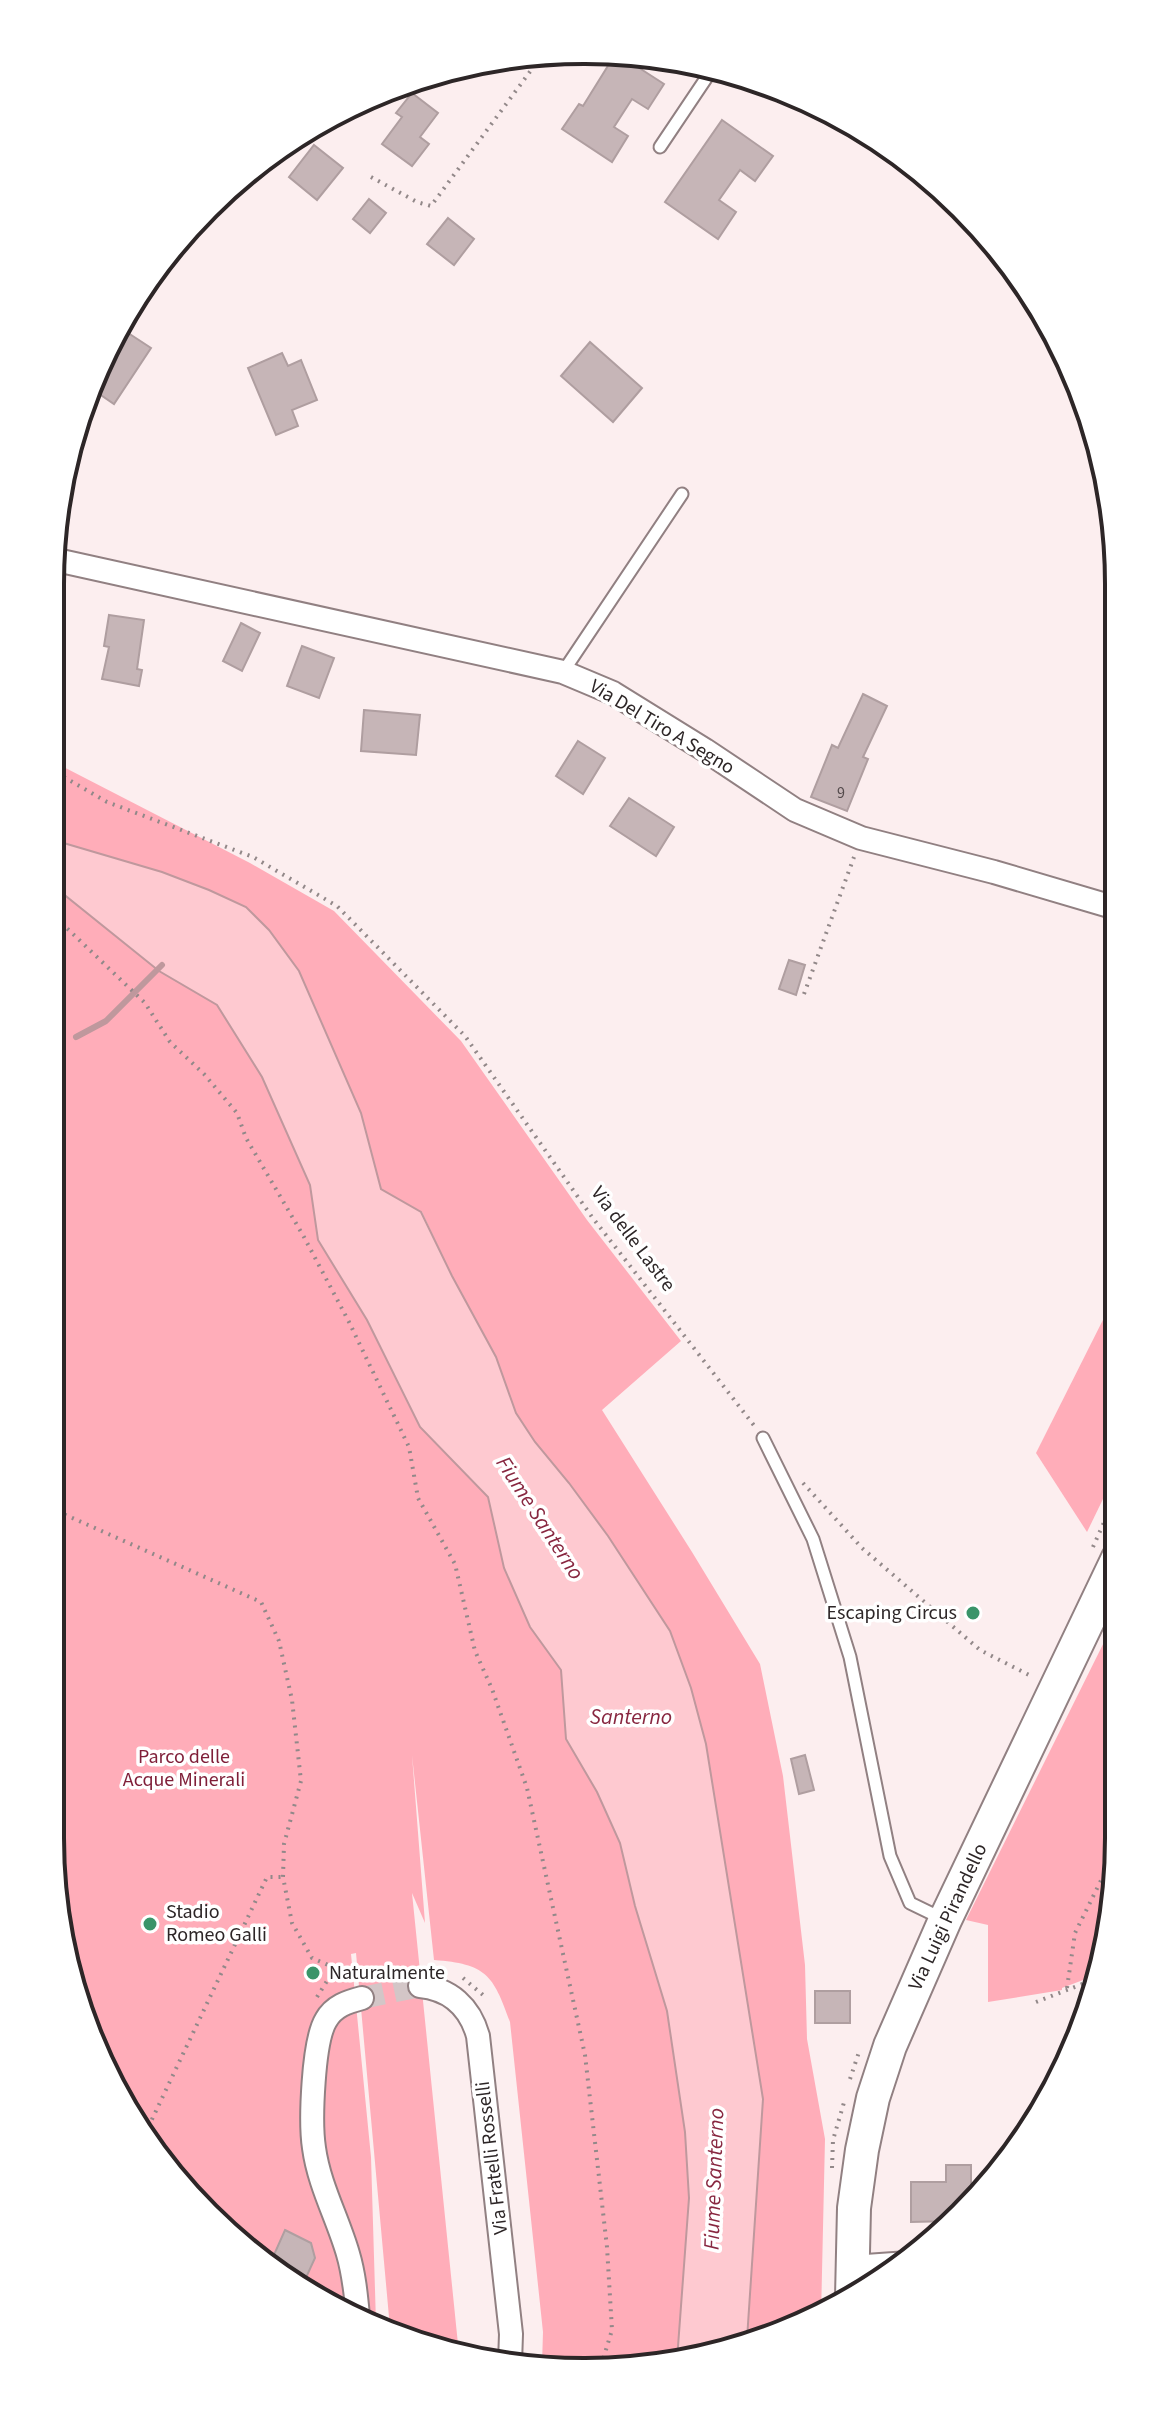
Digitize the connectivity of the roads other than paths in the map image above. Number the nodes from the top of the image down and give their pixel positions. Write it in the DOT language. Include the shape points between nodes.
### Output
graph roads {
  1 [pos="706,79"];
  2 [pos="660,147"];
  3 [pos="682,494"];
  4 [pos="65,562"];
  5 [pos="563,672"];
  6 [pos="1105,905"];
  7 [pos="763,1438"];
  8 [pos="1105,1585"];
  9 [pos="945,1920"];
  10 [pos="420,1986"];
  11 [pos="362,1998"];
  12 [pos="852,2282"];
  13 [pos="356,2305"];
  14 [pos="510,2353"];
  1 -- 2 [label="lane"];
  3 -- 5 [label="lane"];
  4 -- 5 [label="street, Via Del Tiro A Segno"];
  5 -- 6 [label="street, Via Del Tiro A Segno" via="613,693 795,810 861,838"];
  7 -- 9 [label="lane" via="813,1539 850,1657 890,1856 910,1903"];
  8 -- 9 [label="street, Via Luigi Pirandello"];
  9 -- 12 [label="street, Via Luigi Pirandello" via="890,2046 867,2122 854,2208"];
  10 -- 14 [label="street, Via Fratelli Rosselli" via="456,2000 478,2036"];
  11 -- 13 [label="street" via="343,2003 322,2028 312,2117 314,2149 348,2255"];
}
